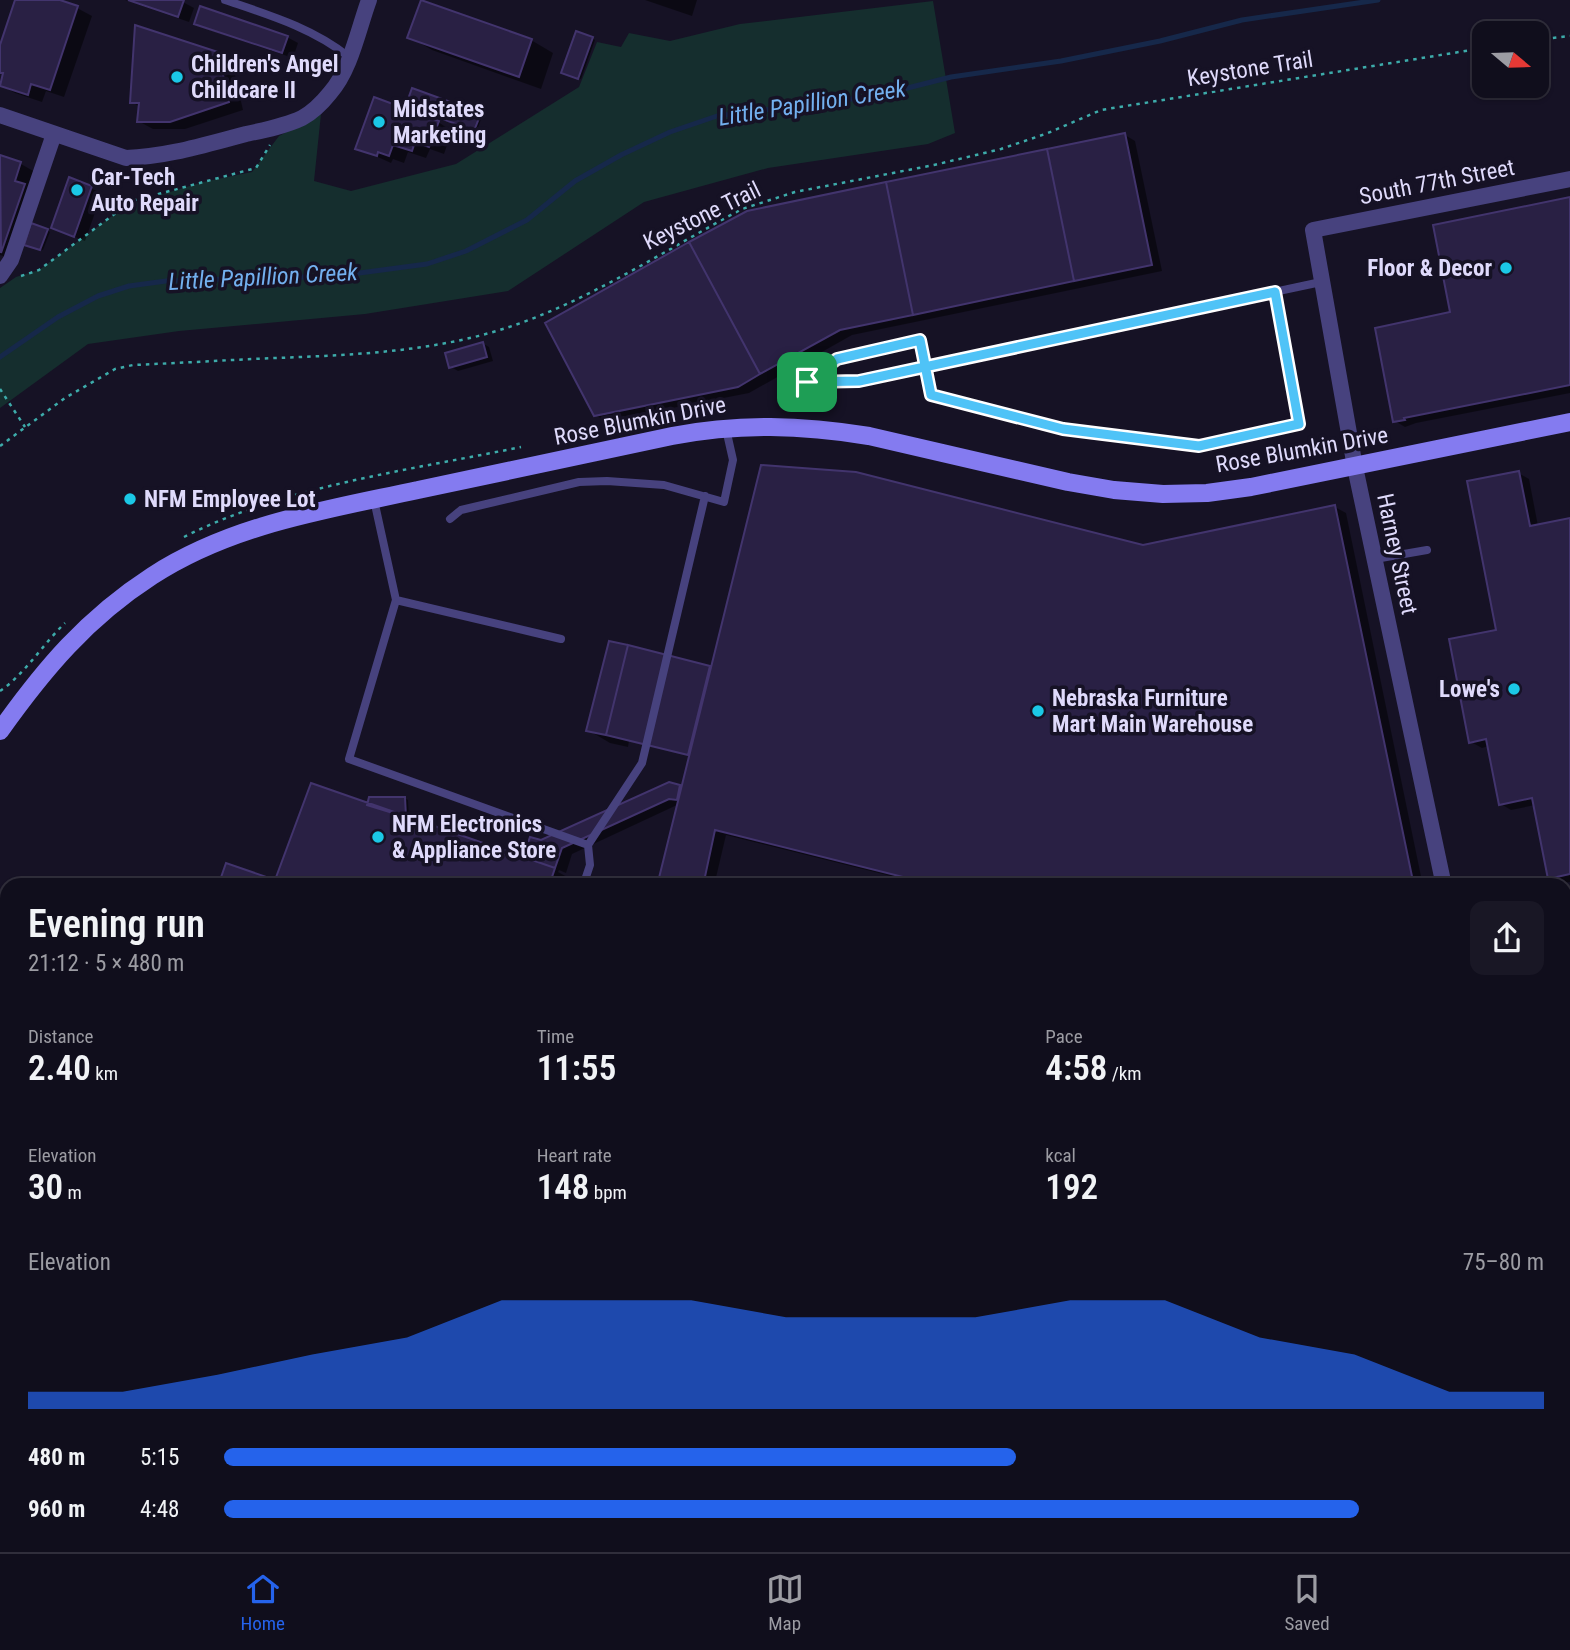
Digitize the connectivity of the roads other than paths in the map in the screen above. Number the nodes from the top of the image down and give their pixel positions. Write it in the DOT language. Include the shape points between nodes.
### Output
graph roads {
  1 [pos="225,0"];
  2 [pos="369,0"];
  3 [pos="349,57"];
  4 [pos="0,115"];
  5 [pos="54,134"];
  6 [pos="1570,179"];
  7 [pos="1313,230"];
  8 [pos="8,277"];
  9 [pos="1321,282"];
  10 [pos="1275,292"];
  11 [pos="925,366"];
  12 [pos="1570,422"];
  13 [pos="726,428"];
  14 [pos="1356,467"];
  15 [pos="705,496"];
  16 [pos="374,500"];
  17 [pos="450,519"];
  18 [pos="1427,551"];
  19 [pos="1375,559"];
  20 [pos="396,600"];
  21 [pos="561,639"];
  22 [pos="0,731"];
  23 [pos="587,845"];
  24 [pos="586,878"];
  25 [pos="1442,878"];
  1 -- 3 [label="lane" via="296,25"];
  2 -- 3 [label="street"];
  3 -- 5 [label="street" via="337,84 317,108 280,126 140,158 115,156"];
  4 -- 5 [label="street"];
  5 -- 8 [label="street"];
  6 -- 7 [label="street, South 77th Street"];
  7 -- 9 [label="street, Harney Street"];
  9 -- 10 [label="lane"];
  9 -- 14 [label="street, Harney Street"];
  10 -- 11 [label="lane"];
  10 -- 11 [label="lane" via="1299,424 1199,446 1063,429 931,395"];
  11 -- 11 [label="lane" via="920,340 837,359 807,382 859,381"];
  12 -- 14 [label="main road, Rose Blumkin Drive"];
  13 -- 14 [label="main road, Rose Blumkin Drive" via="752,425 869,436 1068,482 1141,493 1229,490"];
  13 -- 15 [label="lane" via="733,460 724,502"];
  13 -- 16 [label="main road, Rose Blumkin Drive"];
  14 -- 19 [label="street, Harney Street"];
  15 -- 17 [label="lane" via="664,485 579,482 461,510"];
  15 -- 23 [label="lane" via="642,763"];
  16 -- 20 [label="lane"];
  16 -- 22 [label="main road, Rose Blumkin Drive" via="258,527 199,550 152,576 81,631"];
  18 -- 19 [label="lane"];
  19 -- 25 [label="street, Harney Street"];
  20 -- 21 [label="lane"];
  20 -- 23 [label="lane" via="349,759"];
  23 -- 24 [label="lane" via="590,865"];
}
